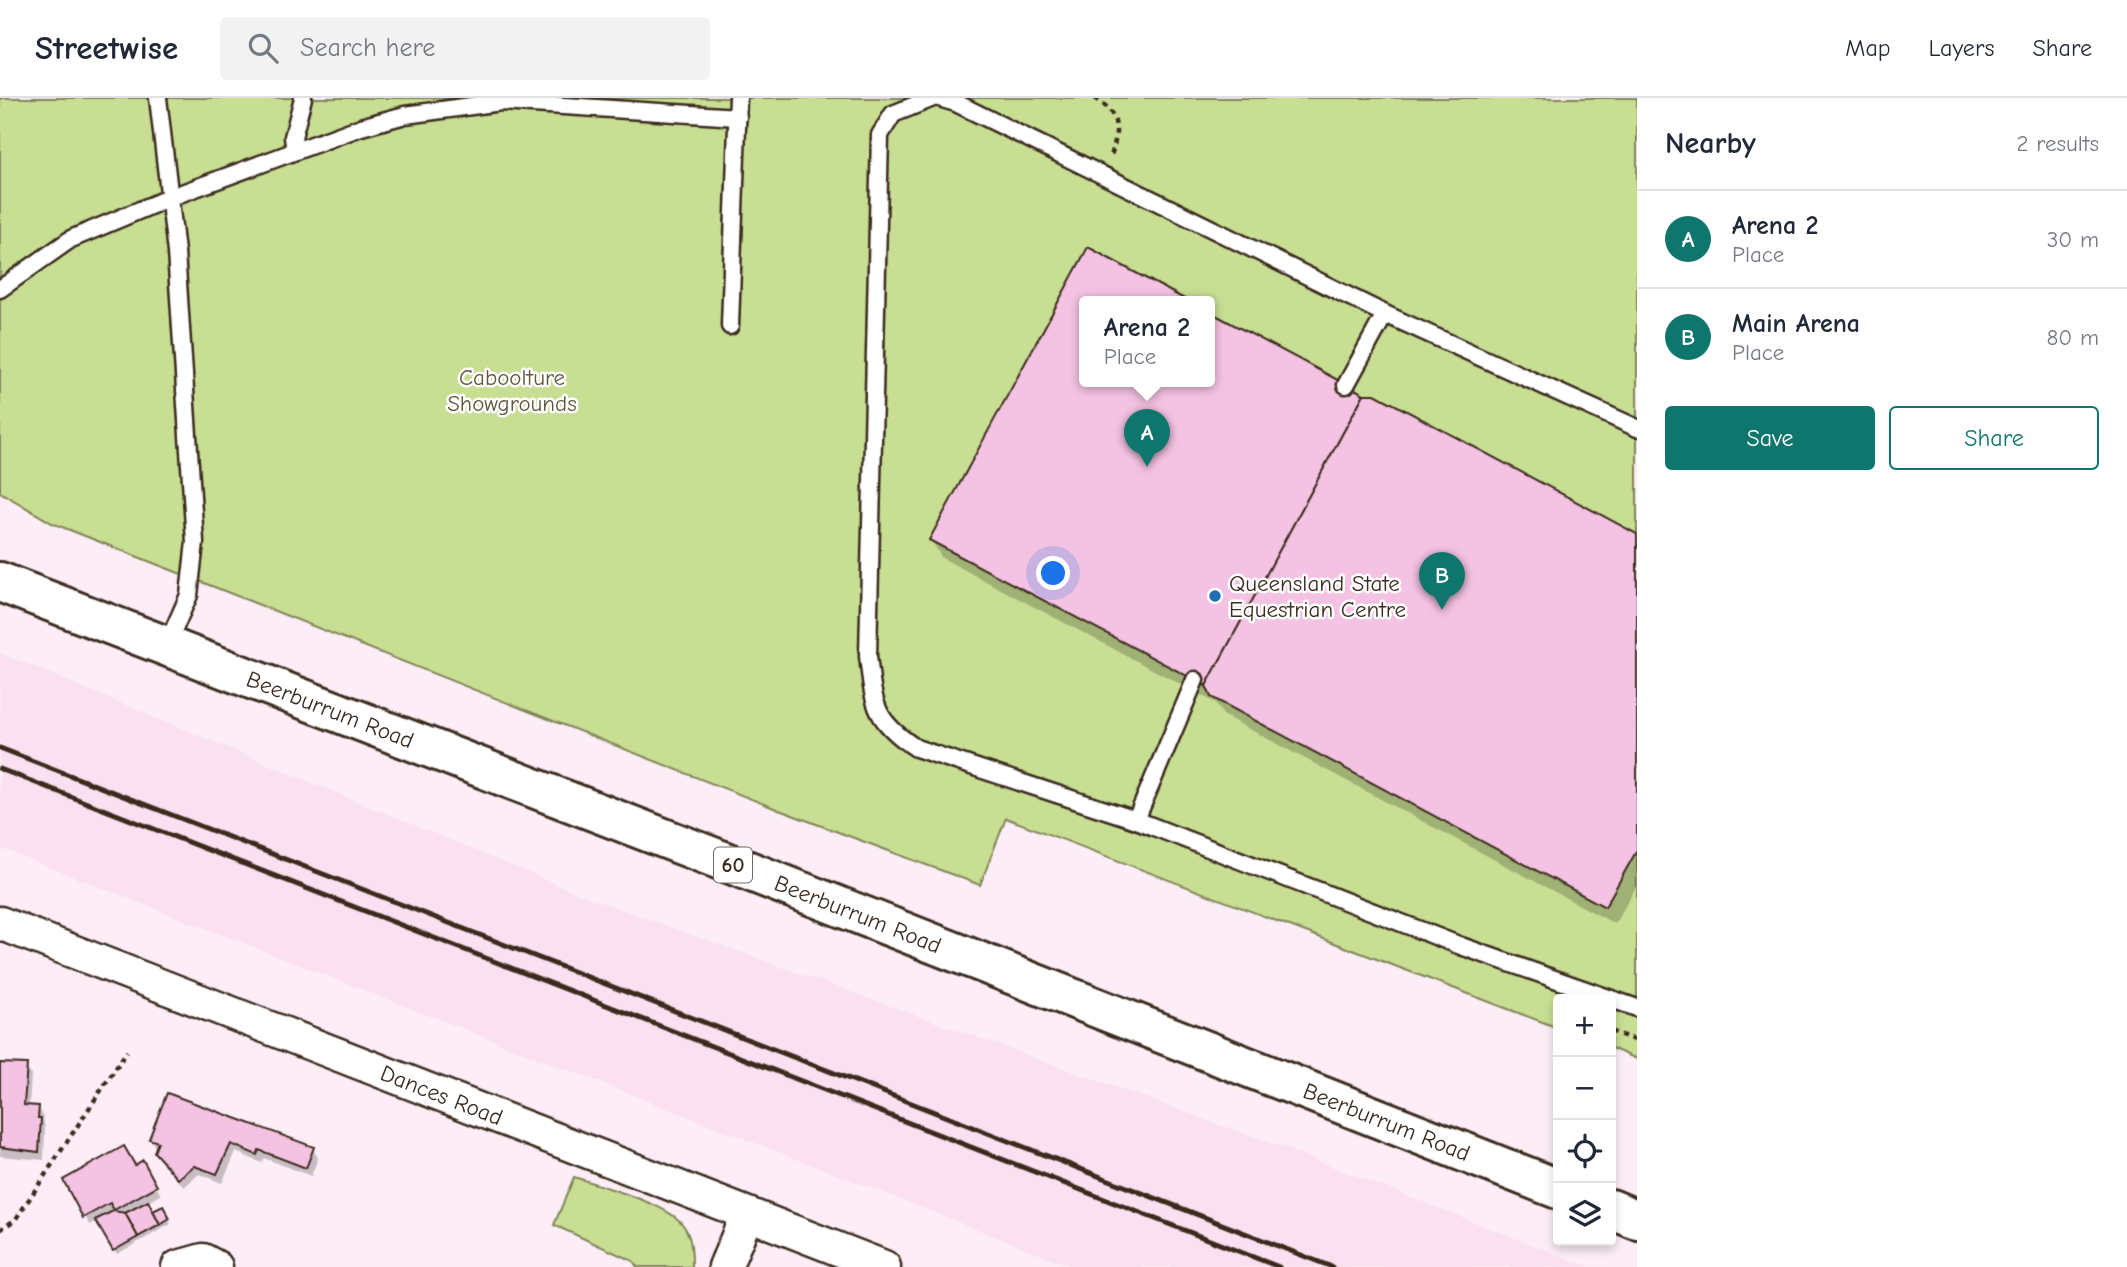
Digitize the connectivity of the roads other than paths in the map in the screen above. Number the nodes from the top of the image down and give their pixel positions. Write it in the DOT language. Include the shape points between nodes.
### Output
graph roads {
  1 [pos="158,98"];
  2 [pos="303,98"];
  3 [pos="738,98"];
  4 [pos="933,98"];
  5 [pos="939,98"];
  6 [pos="592,103"];
  7 [pos="738,117"];
  8 [pos="295,151"];
  9 [pos="171,197"];
  10 [pos="0,289"];
  11 [pos="1385,314"];
  12 [pos="730,326"];
  13 [pos="1346,385"];
  14 [pos="1637,428"];
  15 [pos="0,582"];
  16 [pos="166,647"];
  17 [pos="1195,680"];
  18 [pos="1136,820"];
  19 [pos="0,923"];
  20 [pos="1635,1004"];
  21 [pos="1553,1187"];
  22 [pos="1616,1211"];
  23 [pos="747,1215"];
  24 [pos="1637,1220"];
  25 [pos="725,1267"];
  26 [pos="884,1267"];
  1 -- 9 [label="lane"];
  2 -- 8 [label="lane" via="294,129"];
  3 -- 7 [label="lane"];
  4 -- 18 [label="lane" via="893,114 880,135 868,656 878,714 892,733 916,748"];
  5 -- 11 [label="lane"];
  6 -- 7 [label="lane"];
  6 -- 8 [label="lane" via="501,102 448,108 361,127"];
  7 -- 12 [label="lane"];
  8 -- 9 [label="lane"];
  9 -- 10 [label="lane" via="71,239"];
  9 -- 16 [label="lane" via="195,542 189,595"];
  11 -- 13 [label="lane"];
  11 -- 14 [label="lane"];
  15 -- 16 [label="main road, Beerburrum Road / 60"];
  16 -- 21 [label="main road, Beerburrum Road / 60"];
  17 -- 18 [label="lane"];
  18 -- 20 [label="lane" via="1461,946"];
  19 -- 23 [label="street, Dances Road"];
  22 -- 24 [label="main road"];
  23 -- 25 [label="street"];
  23 -- 26 [label="street, Dances Road"];
}
